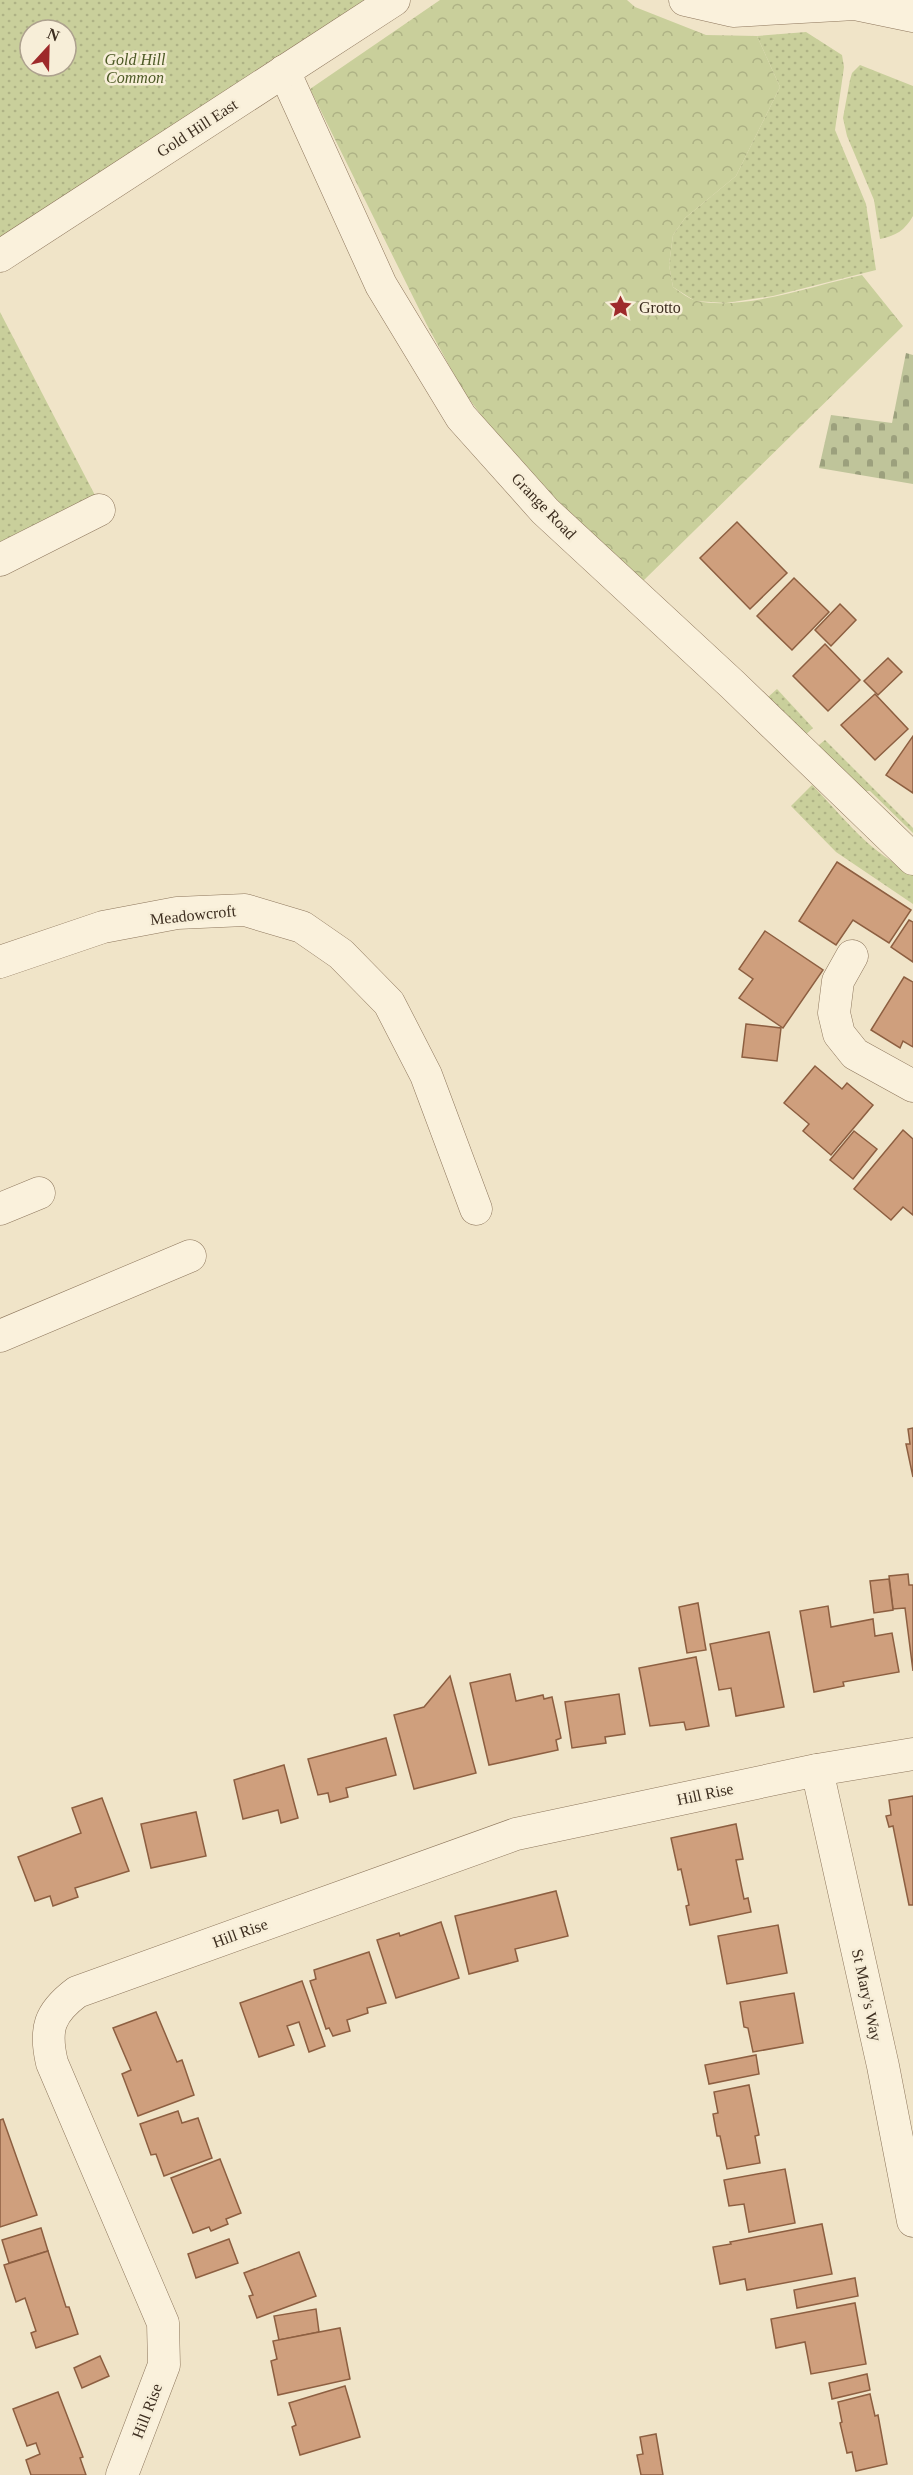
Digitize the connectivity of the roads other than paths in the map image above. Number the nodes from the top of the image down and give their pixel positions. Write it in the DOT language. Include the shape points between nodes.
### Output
graph roads {
  1 [pos="394,0"];
  2 [pos="685,0"];
  3 [pos="913,16"];
  4 [pos="284,71"];
  5 [pos="0,256"];
  6 [pos="99,510"];
  7 [pos="0,560"];
  8 [pos="913,859"];
  9 [pos="852,956"];
  10 [pos="0,962"];
  11 [pos="913,1086"];
  12 [pos="39,1193"];
  13 [pos="0,1209"];
  14 [pos="476,1209"];
  15 [pos="190,1256"];
  16 [pos="0,1336"];
  17 [pos="913,1754"];
  18 [pos="817,1770"];
  19 [pos="913,2221"];
  20 [pos="122,2475"];
  1 -- 4 [label="street, Gold Hill East"];
  2 -- 3 [label="street" via="733,11 855,4"];
  4 -- 5 [label="street, Gold Hill East"];
  4 -- 8 [label="street, Grange Road" via="381,285 461,417 545,511"];
  6 -- 7 [label="street"];
  9 -- 11 [label="street" via="838,981 834,1013 839,1034 855,1054"];
  10 -- 14 [label="street, Meadowcroft" via="103,927 177,913 246,910 302,927 341,954 389,1003 426,1075"];
  12 -- 13 [label="street"];
  15 -- 16 [label="street"];
  17 -- 18 [label="street, Hill Rise"];
  18 -- 19 [label="street, St Mary's Way"];
  18 -- 20 [label="street, Hill Rise" via="516,1834 77,1992 59,2005 49,2025 52,2063 163,2323 164,2365"];
}
